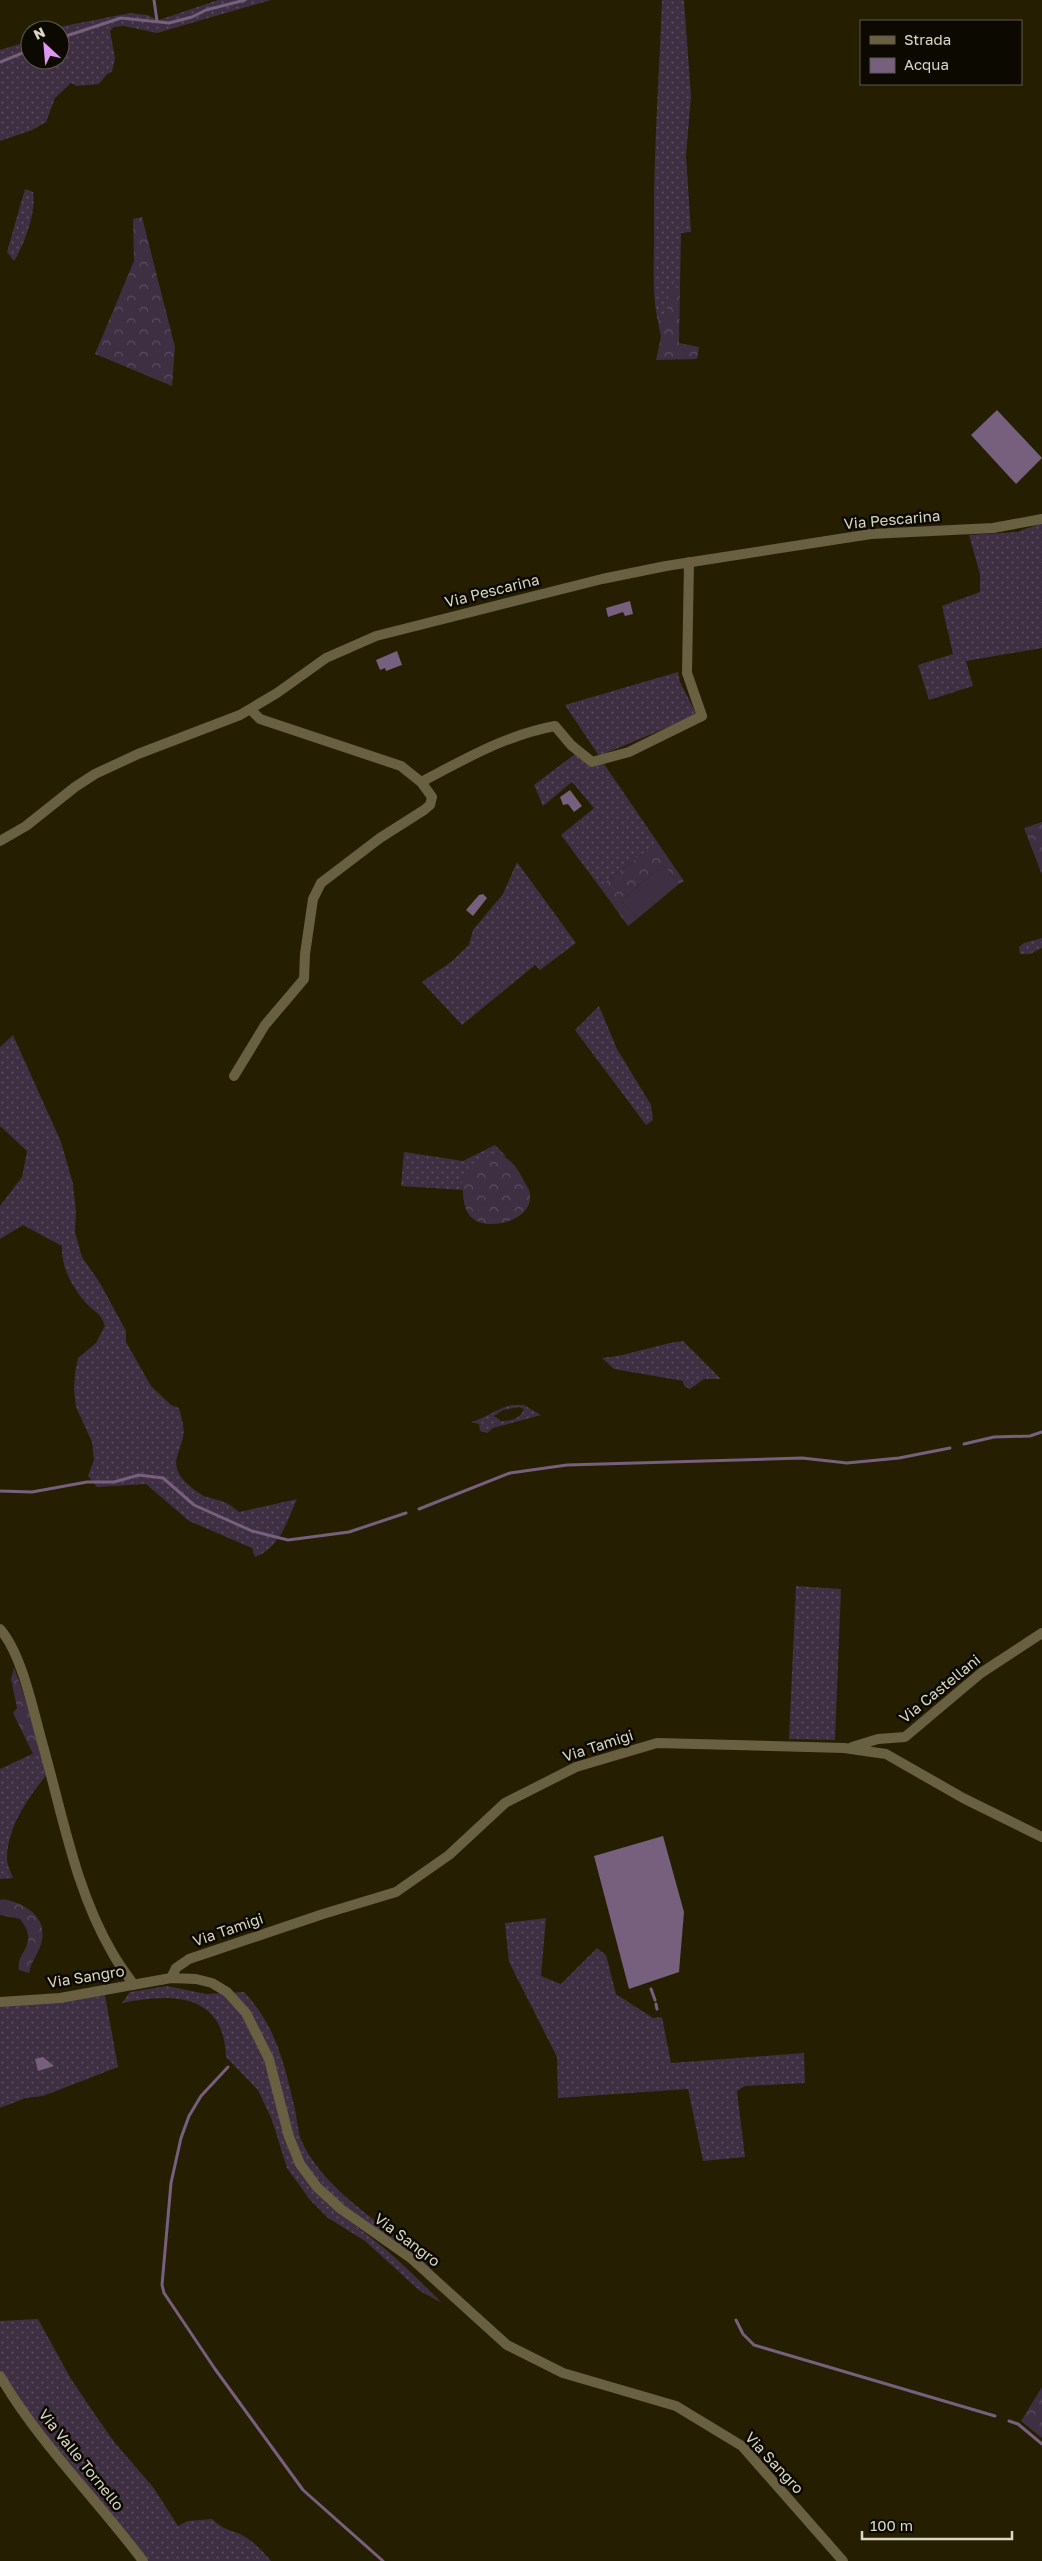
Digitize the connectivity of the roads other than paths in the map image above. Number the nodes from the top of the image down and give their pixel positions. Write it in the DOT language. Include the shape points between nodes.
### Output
graph roads {
  1 [pos="1042,518"];
  2 [pos="689,562"];
  3 [pos="251,710"];
  4 [pos="422,782"];
  5 [pos="0,841"];
  6 [pos="234,1076"];
  7 [pos="0,1629"];
  8 [pos="1042,1633"];
  9 [pos="848,1748"];
  10 [pos="1042,1837"];
  11 [pos="171,1978"];
  12 [pos="134,1985"];
  13 [pos="0,2002"];
  14 [pos="0,2376"];
  15 [pos="143,2561"];
  16 [pos="843,2561"];
  1 -- 2 [label="street, Via Pescarina" via="994,528 870,534"];
  2 -- 3 [label="street, Via Pescarina" via="593,581 376,636 326,658"];
  2 -- 4 [label="street" via="687,673 702,716 629,752 592,762 555,726 538,729 473,754"];
  3 -- 4 [label="street" via="260,719 401,766"];
  3 -- 5 [label="street, Via Pescarina" via="122,760 95,774 26,826"];
  4 -- 6 [label="street" via="432,797 430,805 380,838 316,889 304,979 265,1025"];
  7 -- 12 [label="street" via="25,1681 87,1899 112,1953"];
  8 -- 9 [label="street, Via Castellani" via="982,1673 905,1737 878,1739"];
  9 -- 10 [label="street, Via Tamigi" via="886,1754 963,1798"];
  9 -- 11 [label="street, Via Tamigi" via="657,1743 576,1767 505,1803 449,1855 396,1892 189,1959 176,1968"];
  11 -- 12 [label="street, Via Sangro"];
  11 -- 16 [label="street, Via Sangro" via="212,1983 227,1992 246,2013 269,2059 289,2137 300,2164 317,2187 341,2209 412,2259 507,2345 563,2373 676,2406 742,2446"];
  12 -- 13 [label="street, Via Sangro" via="60,1998"];
  14 -- 15 [label="street, Via Valle Tornello" via="63,2466"];
}
